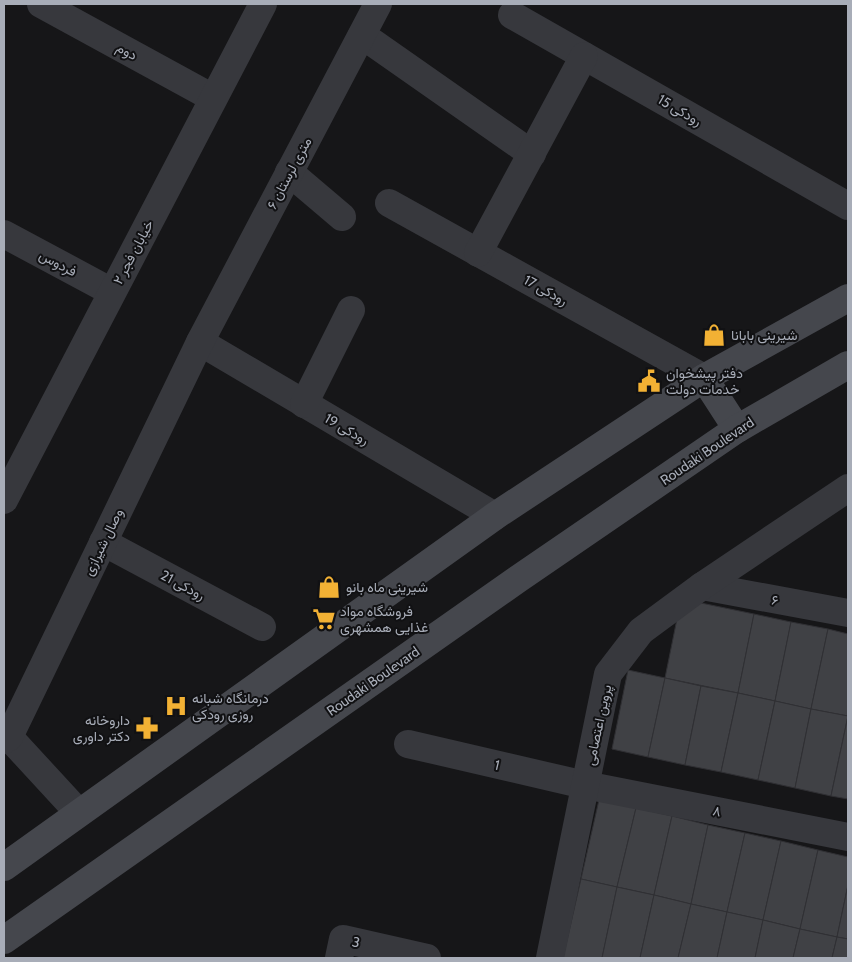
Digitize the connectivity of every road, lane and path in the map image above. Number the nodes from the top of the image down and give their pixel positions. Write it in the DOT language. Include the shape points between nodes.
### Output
graph roads {
  1 [pos="41,4"];
  2 [pos="263,4"];
  3 [pos="378,4"];
  4 [pos="512,14"];
  5 [pos="362,35"];
  6 [pos="584,56"];
  7 [pos="214,98"];
  8 [pos="532,154"];
  9 [pos="290,172"];
  10 [pos="389,202"];
  11 [pos="848,206"];
  12 [pos="342,217"];
  13 [pos="4,234"];
  14 [pos="478,253"];
  15 [pos="112,292"];
  16 [pos="848,298"];
  17 [pos="351,310"];
  18 [pos="200,342"];
  19 [pos="848,365"];
  20 [pos="704,378"];
  21 [pos="304,404"];
  22 [pos="737,429"];
  23 [pos="848,488"];
  24 [pos="5,493"];
  25 [pos="495,516"];
  26 [pos="103,542"];
  27 [pos="702,586"];
  28 [pos="848,613"];
  29 [pos="262,627"];
  30 [pos="5,737"];
  31 [pos="408,744"];
  32 [pos="585,785"];
  33 [pos="79,813"];
  34 [pos="848,837"];
  35 [pos="4,867"];
  36 [pos="4,940"];
  37 [pos="341,948"];
  38 [pos="427,958"];
  39 [pos="550,958"];
  1 -- 7 [label="street, دوم"];
  2 -- 7 [label="street, خیابان فجر ۲"];
  3 -- 5 [label="street, ۶ متری لرستان"];
  4 -- 6 [label="street, رودکی 15"];
  5 -- 8 [label="street"];
  5 -- 9 [label="street, ۶ متری لرستان"];
  6 -- 8 [label="street"];
  6 -- 11 [label="street, رودکی 15"];
  7 -- 15 [label="street, خیابان فجر ۲"];
  8 -- 14 [label="street"];
  9 -- 12 [label="street"];
  9 -- 18 [label="street, ۶ متری لرستان"];
  10 -- 14 [label="street, رودکی 17"];
  13 -- 15 [label="street, فردوس"];
  14 -- 20 [label="street, رودکی 17"];
  15 -- 24 [label="street, خیابان فجر ۲"];
  16 -- 20 [label="main road"];
  17 -- 21 [label="street"];
  18 -- 21 [label="street, رودکی 19"];
  18 -- 26 [label="street, وصال شیرازی"];
  19 -- 22 [label="main road, Roudaki Boulevard"];
  20 -- 22 [label="main road"];
  20 -- 25 [label="main road"];
  21 -- 25 [label="street, رودکی 19"];
  22 -- 36 [label="main road, Roudaki Boulevard"];
  23 -- 27 [label="street, پروین اعتصامی"];
  25 -- 33 [label="main road"];
  26 -- 29 [label="street, رودکی 21"];
  26 -- 30 [label="street, وصال شیرازی"];
  27 -- 28 [label="street, ۶"];
  27 -- 32 [label="street, پروین اعتصامی" via="641,631 608,674"];
  30 -- 33 [label="street"];
  31 -- 32 [label="street, 1"];
  32 -- 34 [label="street, ۸"];
  32 -- 39 [label="street, پروین اعتصامی"];
  33 -- 35 [label="main road"];
  37 -- 38 [label="street, 3"];
}
